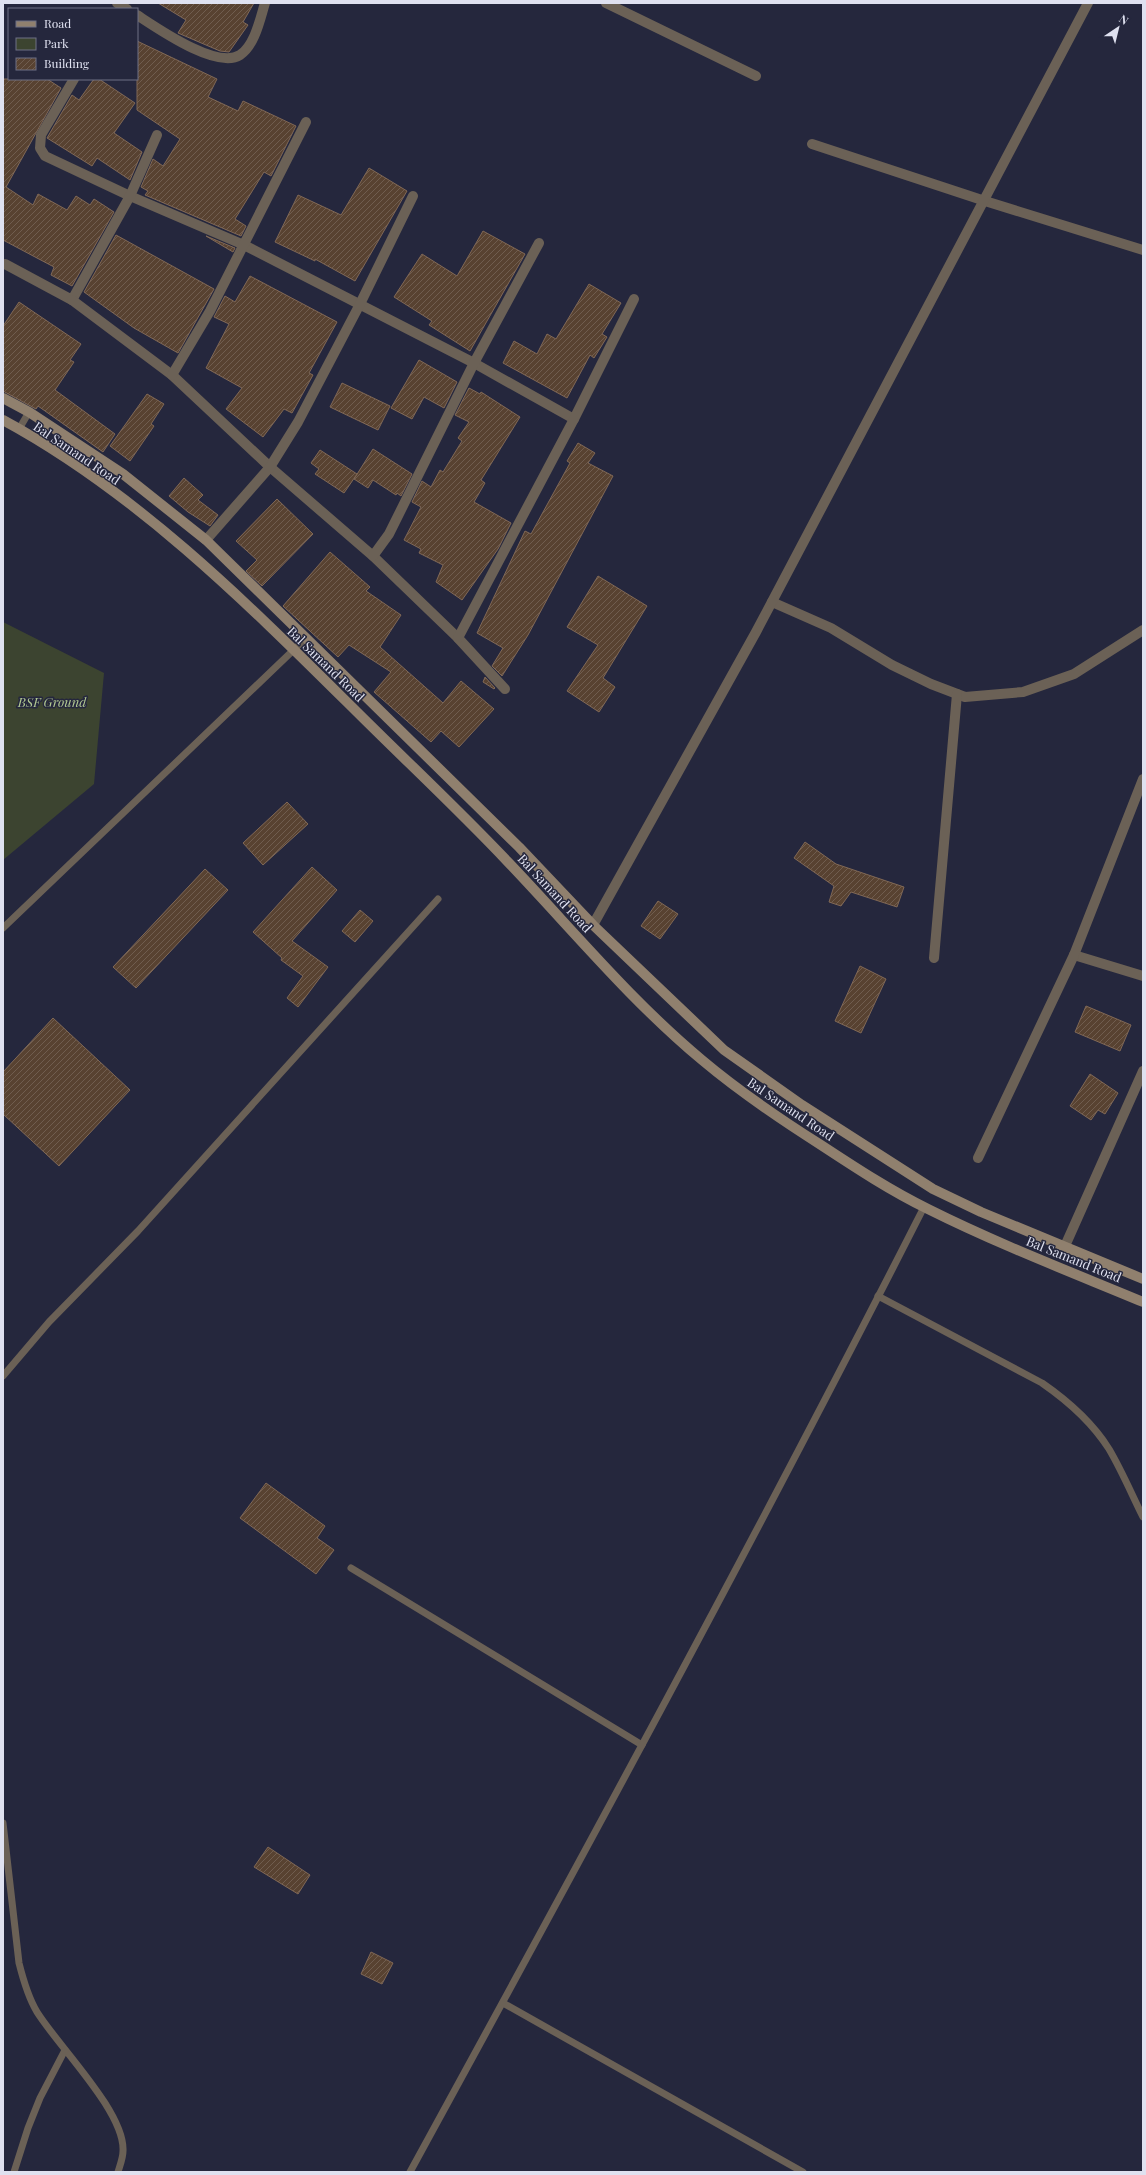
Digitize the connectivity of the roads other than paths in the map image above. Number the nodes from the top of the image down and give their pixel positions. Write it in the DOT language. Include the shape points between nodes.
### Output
graph roads {
  1 [pos="265,3"];
  2 [pos="606,3"];
  3 [pos="1088,3"];
  4 [pos="138,16"];
  5 [pos="756,76"];
  6 [pos="73,80"];
  7 [pos="306,122"];
  8 [pos="158,135"];
  9 [pos="812,144"];
  10 [pos="130,196"];
  11 [pos="412,196"];
  12 [pos="985,201"];
  13 [pos="539,243"];
  14 [pos="244,245"];
  15 [pos="1143,250"];
  16 [pos="4,264"];
  17 [pos="634,299"];
  18 [pos="72,300"];
  19 [pos="360,304"];
  20 [pos="474,363"];
  21 [pos="172,375"];
  22 [pos="3,398"];
  23 [pos="29,412"];
  24 [pos="3,420"];
  25 [pos="574,420"];
  26 [pos="19,429"];
  27 [pos="270,468"];
  28 [pos="206,540"];
  29 [pos="373,556"];
  30 [pos="772,602"];
  31 [pos="1143,630"];
  32 [pos="458,638"];
  33 [pos="305,639"];
  34 [pos="294,650"];
  35 [pos="505,690"];
  36 [pos="957,694"];
  37 [pos="1143,781"];
  38 [pos="438,899"];
  39 [pos="593,925"];
  40 [pos="3,928"];
  41 [pos="1074,955"];
  42 [pos="934,958"];
  43 [pos="1143,976"];
  44 [pos="1143,1071"];
  45 [pos="978,1158"];
  46 [pos="924,1207"];
  47 [pos="1065,1246"];
  48 [pos="1143,1279"];
  49 [pos="878,1296"];
  50 [pos="1143,1302"];
  51 [pos="3,1376"];
  52 [pos="1143,1517"];
  53 [pos="351,1568"];
  54 [pos="642,1745"];
  55 [pos="3,1823"];
  56 [pos="503,2003"];
  57 [pos="65,2050"];
  58 [pos="14,2172"];
  59 [pos="118,2172"];
  60 [pos="410,2172"];
  61 [pos="803,2172"];
  1 -- 4 [label="street" via="252,40 240,55 228,58 212,57 168,35"];
  2 -- 5 [label="street"];
  3 -- 12 [label="street"];
  6 -- 10 [label="street" via="41,135 40,148 45,156"];
  7 -- 14 [label="street"];
  8 -- 10 [label="street"];
  9 -- 12 [label="street"];
  10 -- 14 [label="street"];
  10 -- 18 [label="street"];
  11 -- 19 [label="street"];
  12 -- 15 [label="street"];
  12 -- 30 [label="street"];
  13 -- 20 [label="street"];
  14 -- 19 [label="street"];
  14 -- 21 [label="street" via="210,312"];
  16 -- 18 [label="street"];
  17 -- 25 [label="street"];
  18 -- 21 [label="street"];
  19 -- 20 [label="street"];
  19 -- 27 [label="street" via="298,422"];
  20 -- 25 [label="street"];
  20 -- 29 [label="street" via="390,534"];
  21 -- 27 [label="street"];
  22 -- 23 [label="main road, Bal Samand Road"];
  23 -- 26 [label="lane"];
  23 -- 28 [label="main road, Bal Samand Road" via="123,474"];
  24 -- 26 [label="main road, Bal Samand Road"];
  25 -- 32 [label="street"];
  26 -- 34 [label="main road, Bal Samand Road" via="87,474 158,527"];
  27 -- 28 [label="street"];
  27 -- 29 [label="street"];
  28 -- 33 [label="main road, Bal Samand Road"];
  29 -- 32 [label="street"];
  30 -- 36 [label="street" via="831,628 930,684"];
  30 -- 39 [label="street"];
  31 -- 36 [label="street" via="1074,674 1023,692 965,697"];
  32 -- 35 [label="street"];
  33 -- 34 [label="lane"];
  33 -- 39 [label="main road, Bal Samand Road" via="519,847"];
  34 -- 40 [label="lane"];
  34 -- 46 [label="main road, Bal Samand Road" via="506,860 626,990 666,1029 736,1088 883,1185"];
  36 -- 42 [label="street"];
  37 -- 41 [label="street"];
  38 -- 51 [label="lane" via="138,1231 49,1322"];
  39 -- 47 [label="main road, Bal Samand Road" via="724,1050 802,1105 932,1189"];
  41 -- 43 [label="street"];
  41 -- 45 [label="street"];
  44 -- 47 [label="street"];
  46 -- 49 [label="lane"];
  46 -- 50 [label="main road, Bal Samand Road" via="984,1236"];
  47 -- 48 [label="main road, Bal Samand Road"];
  49 -- 52 [label="lane" via="1042,1383 1066,1400 1092,1425 1109,1449"];
  49 -- 54 [label="lane"];
  53 -- 54 [label="lane"];
  54 -- 56 [label="lane"];
  55 -- 57 [label="lane" via="19,1963 23,1978 37,2012"];
  56 -- 60 [label="lane"];
  56 -- 61 [label="lane"];
  57 -- 58 [label="lane" via="40,2098"];
  57 -- 59 [label="lane" via="109,2110 119,2130 123,2151"];
}
